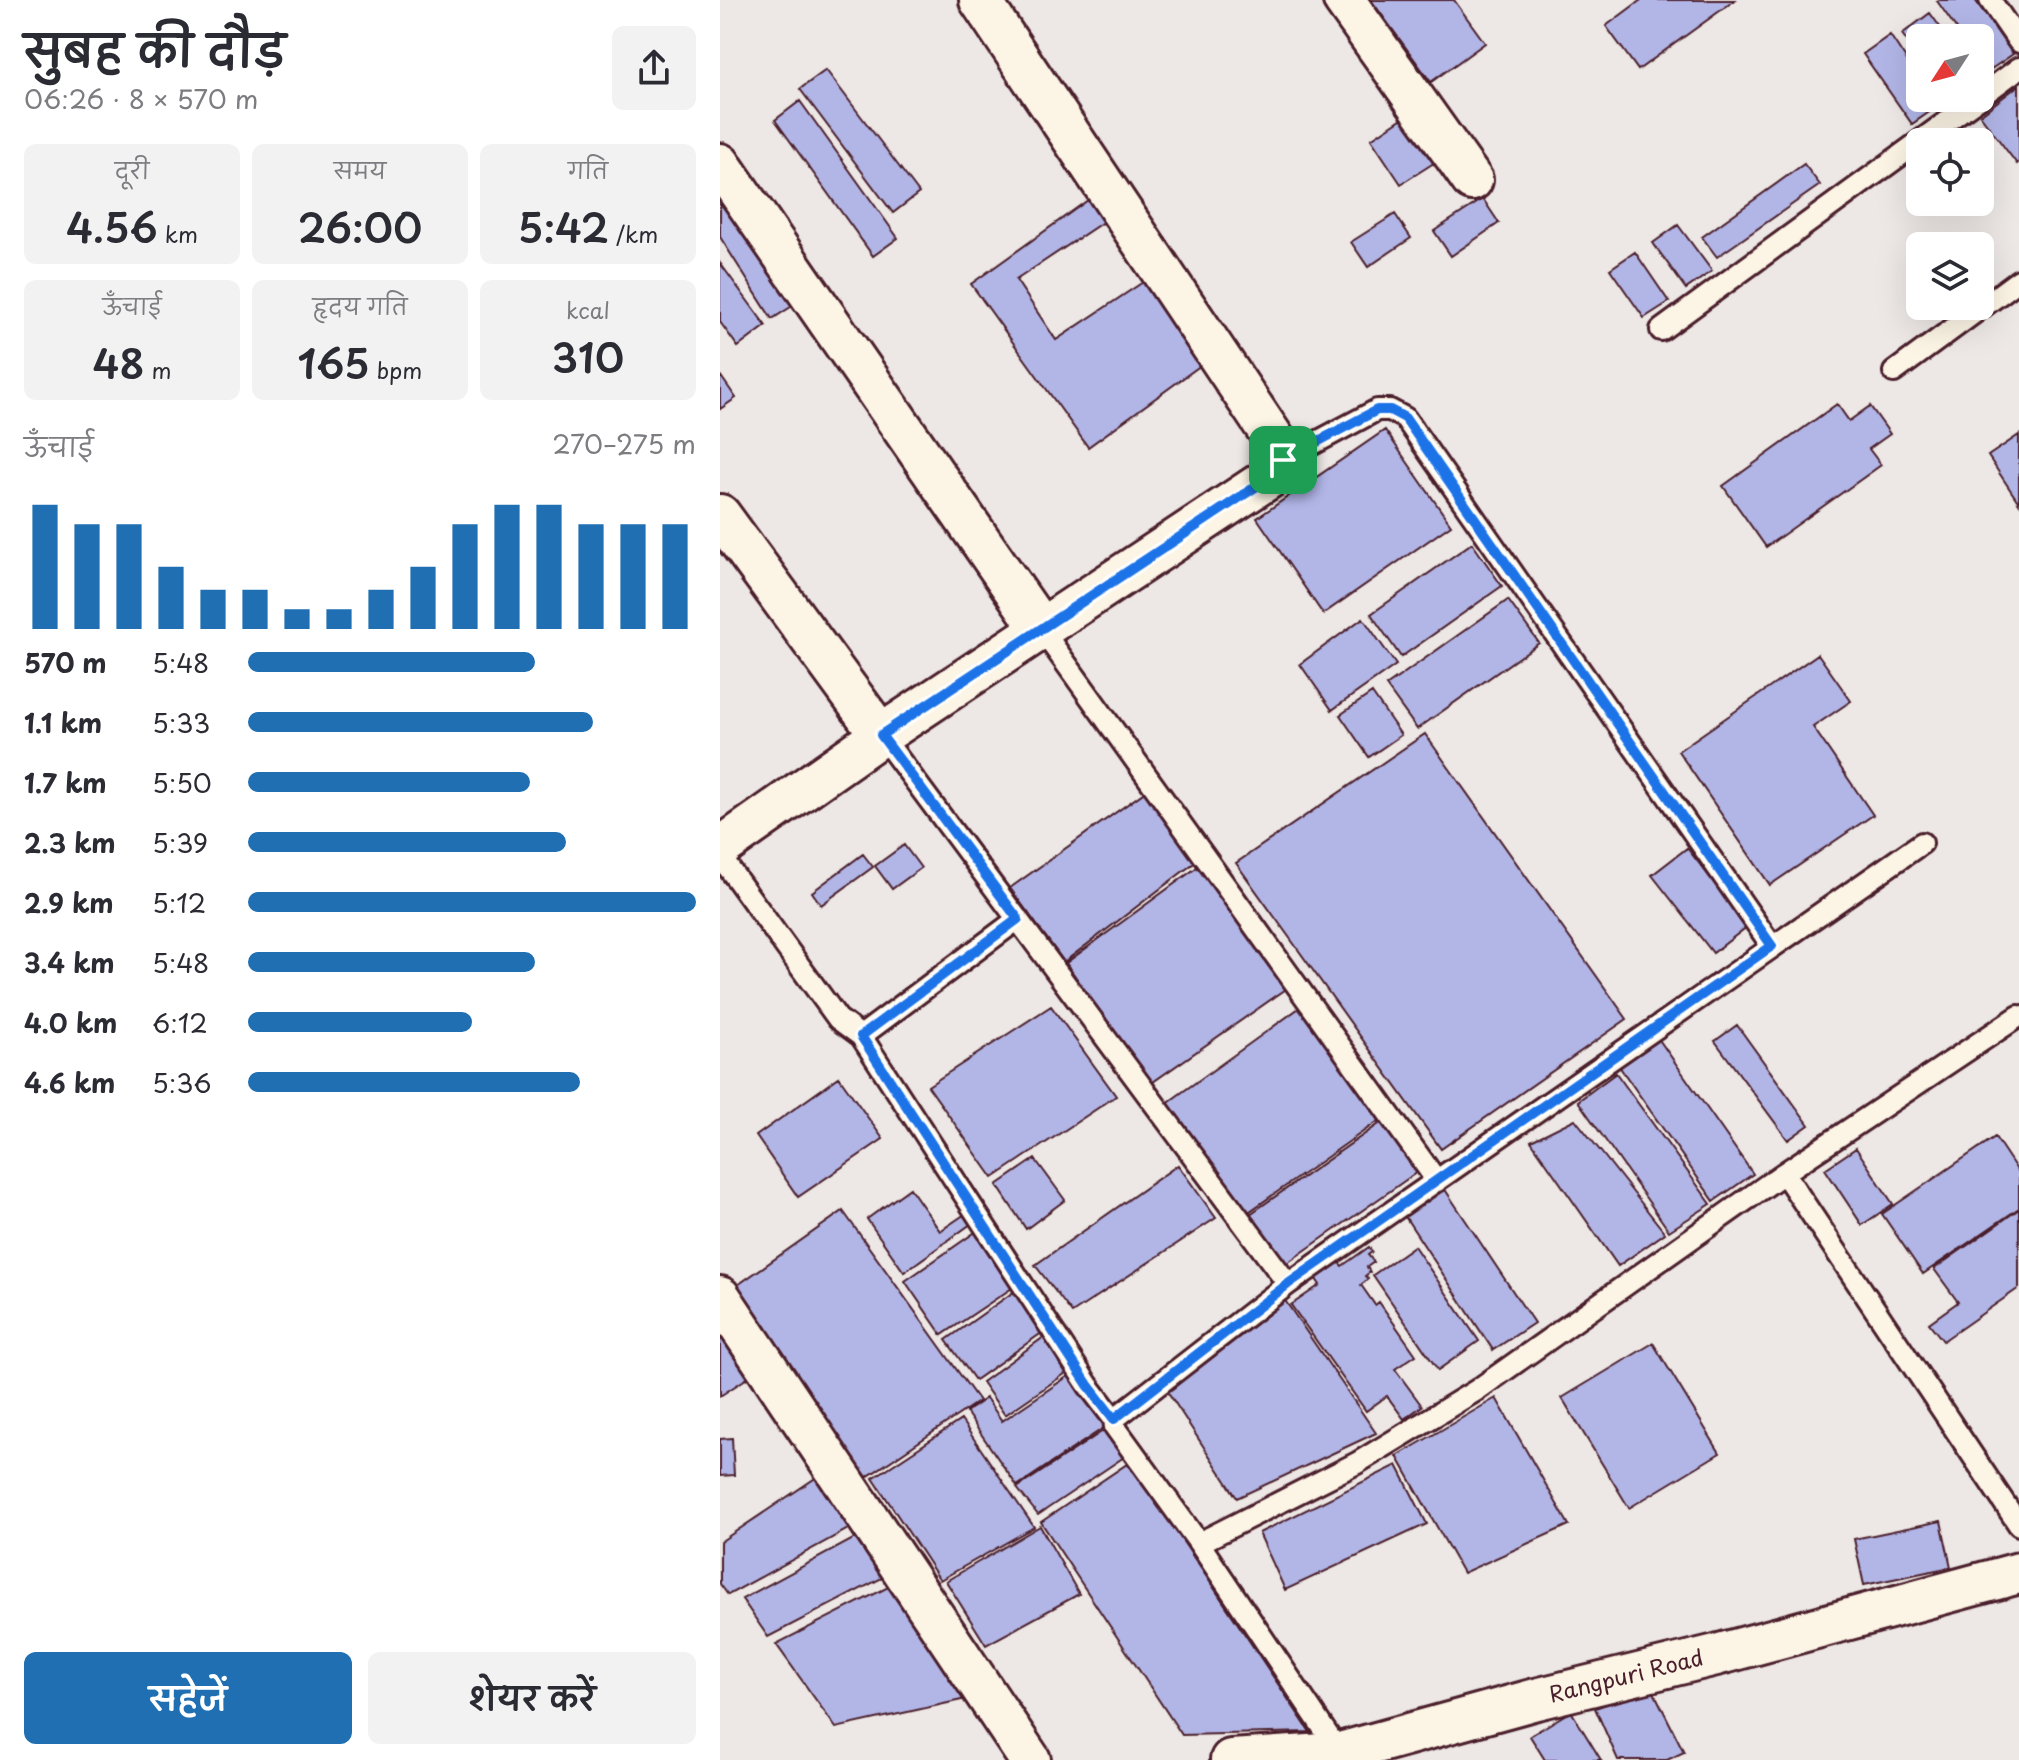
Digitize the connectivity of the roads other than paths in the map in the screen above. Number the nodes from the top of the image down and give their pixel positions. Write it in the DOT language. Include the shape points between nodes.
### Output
graph roads {
  1 [pos="980,0"];
  2 [pos="1344,0"];
  3 [pos="1990,0"];
  4 [pos="2017,36"];
  5 [pos="2019,68"];
  6 [pos="1994,87"];
  7 [pos="1960,112"];
  8 [pos="720,164"];
  9 [pos="1472,180"];
  10 [pos="2019,280"];
  11 [pos="1661,330"];
  12 [pos="1894,372"];
  13 [pos="1283,460"];
  14 [pos="720,515"];
  15 [pos="1042,630"];
  16 [pos="881,735"];
  17 [pos="1922,843"];
  18 [pos="720,848"];
  19 [pos="720,856"];
  20 [pos="1018,919"];
  21 [pos="1772,946"];
  22 [pos="2019,1016"];
  23 [pos="861,1036"];
  24 [pos="1784,1173"];
  25 [pos="1437,1181"];
  26 [pos="1288,1284"];
  27 [pos="720,1297"];
  28 [pos="1114,1419"];
  29 [pos="2019,1525"];
  30 [pos="1199,1543"];
  31 [pos="2019,1573"];
  32 [pos="1342,1757"];
  33 [pos="1030,1760"];
  34 [pos="1231,1760"];
  1 -- 13 [label="street" via="1280,448"];
  2 -- 9 [label="street"];
  3 -- 4 [label="lane"];
  5 -- 6 [label="lane"];
  7 -- 11 [label="lane"];
  8 -- 15 [label="street"];
  10 -- 12 [label="lane"];
  13 -- 15 [label="street" via="1275,474"];
  13 -- 21 [label="lane" via="1377,410 1405,418"];
  14 -- 16 [label="street"];
  15 -- 16 [label="street"];
  15 -- 25 [label="lane"];
  16 -- 18 [label="street"];
  16 -- 20 [label="lane"];
  17 -- 21 [label="lane"];
  19 -- 23 [label="lane" via="838,1019"];
  20 -- 23 [label="lane"];
  20 -- 26 [label="lane"];
  21 -- 25 [label="lane"];
  22 -- 24 [label="lane"];
  23 -- 28 [label="lane"];
  24 -- 29 [label="lane"];
  24 -- 30 [label="lane" via="1477,1390 1357,1463"];
  25 -- 26 [label="lane"];
  26 -- 28 [label="lane"];
  27 -- 33 [label="street"];
  28 -- 30 [label="lane"];
  30 -- 32 [label="lane"];
  31 -- 32 [label="street, Rangpuri Road" via="1536,1699"];
  32 -- 34 [label="street, Rangpuri Road"];
}
